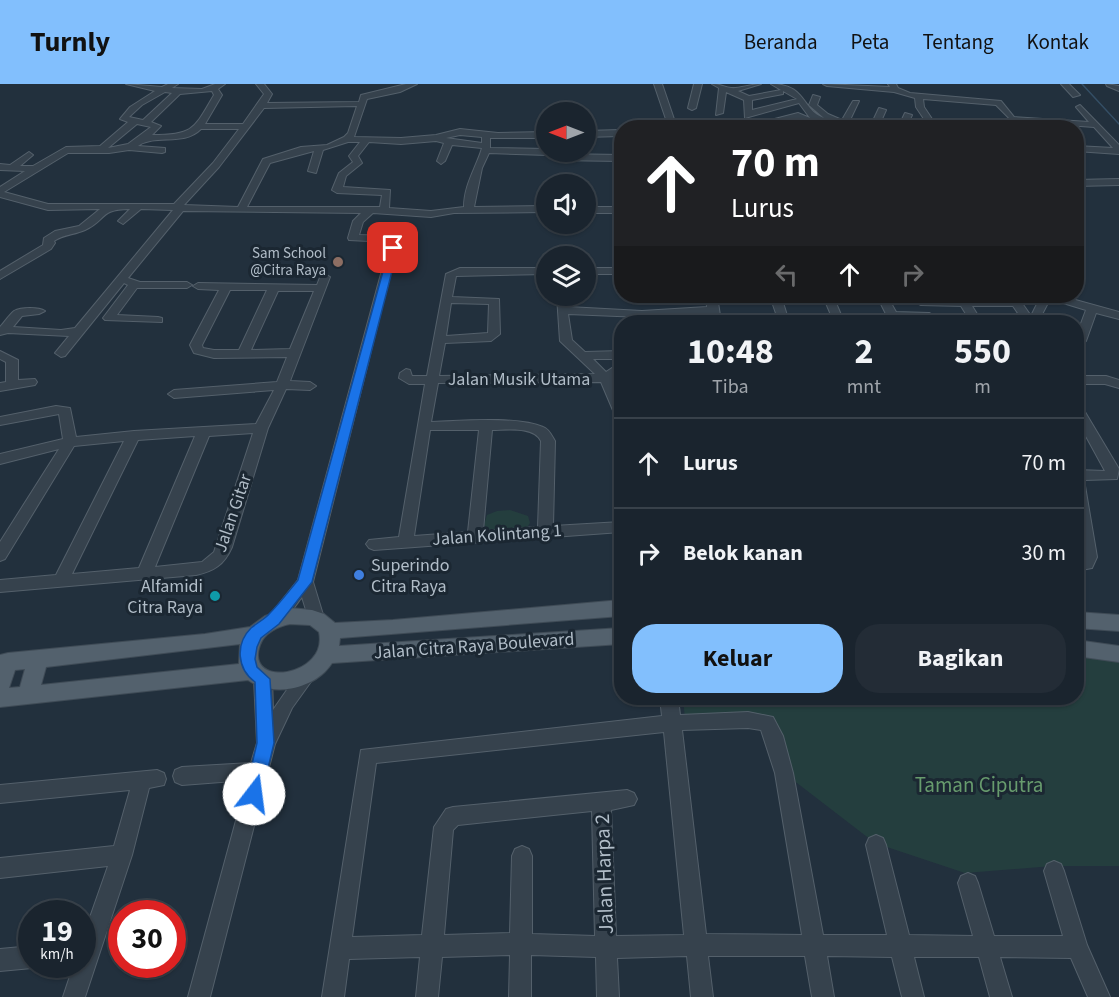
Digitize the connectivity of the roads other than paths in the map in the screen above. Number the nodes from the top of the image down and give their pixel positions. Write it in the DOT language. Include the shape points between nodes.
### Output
graph roads {
  1 [pos="130,84"];
  2 [pos="260,84"];
  3 [pos="413,84"];
  4 [pos="658,84"];
  5 [pos="698,84"];
  6 [pos="757,84"];
  7 [pos="828,84"];
  8 [pos="1065,84"];
  9 [pos="1110,84"];
  10 [pos="217,87"];
  11 [pos="893,87"];
  12 [pos="176,88"];
  13 [pos="723,88"];
  14 [pos="778,88"];
  15 [pos="163,89"];
  16 [pos="1119,89"];
  17 [pos="818,90"];
  18 [pos="1076,95"];
  19 [pos="920,96"];
  20 [pos="748,99"];
  21 [pos="802,101"];
  22 [pos="856,103"];
  23 [pos="361,104"];
  24 [pos="262,106"];
  25 [pos="1080,107"];
  26 [pos="692,108"];
  27 [pos="882,110"];
  28 [pos="718,113"];
  29 [pos="908,115"];
  30 [pos="670,120"];
  31 [pos="780,120"];
  32 [pos="811,120"];
  33 [pos="817,120"];
  34 [pos="832,120"];
  35 [pos="846,120"];
  36 [pos="876,120"];
  37 [pos="906,120"];
  38 [pos="931,120"];
  39 [pos="1017,120"];
  40 [pos="135,121"];
  41 [pos="146,122"];
  42 [pos="1084,124"];
  43 [pos="1097,125"];
  44 [pos="200,126"];
  45 [pos="246,127"];
  46 [pos="614,133"];
  47 [pos="596,134"];
  48 [pos="486,135"];
  49 [pos="536,135"];
  50 [pos="145,137"];
  51 [pos="436,138"];
  52 [pos="347,139"];
  53 [pos="111,141"];
  54 [pos="366,141"];
  55 [pos="449,142"];
  56 [pos="131,147"];
  57 [pos="319,148"];
  58 [pos="487,148"];
  59 [pos="1084,149"];
  60 [pos="99,150"];
  61 [pos="162,150"];
  62 [pos="1119,150"];
  63 [pos="536,151"];
  64 [pos="29,155"];
  65 [pos="596,158"];
  66 [pos="614,158"];
  67 [pos="441,161"];
  68 [pos="0,167"];
  69 [pos="11,168"];
  70 [pos="33,169"];
  71 [pos="313,171"];
  72 [pos="1119,182"];
  73 [pos="1084,183"];
  74 [pos="1084,192"];
  75 [pos="0,193"];
  76 [pos="1119,193"];
  77 [pos="140,206"];
  78 [pos="108,208"];
  79 [pos="178,208"];
  80 [pos="536,209"];
  81 [pos="241,210"];
  82 [pos="370,210"];
  83 [pos="384,210"];
  84 [pos="469,210"];
  85 [pos="596,210"];
  86 [pos="614,210"];
  87 [pos="123,221"];
  88 [pos="536,271"];
  89 [pos="596,271"];
  90 [pos="614,271"];
  91 [pos="0,276"];
  92 [pos="121,280"];
  93 [pos="134,284"];
  94 [pos="226,287"];
  95 [pos="274,287"];
  96 [pos="446,300"];
  97 [pos="712,303"];
  98 [pos="1075,303"];
  99 [pos="562,306"];
  100 [pos="1092,308"];
  101 [pos="562,310"];
  102 [pos="712,310"];
  103 [pos="39,311"];
  104 [pos="714,315"];
  105 [pos="1119,316"];
  106 [pos="158,320"];
  107 [pos="1084,330"];
  108 [pos="1,331"];
  109 [pos="79,331"];
  110 [pos="440,340"];
  111 [pos="61,353"];
  112 [pos="243,354"];
  113 [pos="294,354"];
  114 [pos="0,355"];
  115 [pos="614,355"];
  116 [pos="584,356"];
  117 [pos="614,372"];
  118 [pos="406,373"];
  119 [pos="1084,374"];
  120 [pos="1119,374"];
  121 [pos="606,378"];
  122 [pos="433,379"];
  123 [pos="1084,380"];
  124 [pos="31,382"];
  125 [pos="1119,384"];
  126 [pos="282,385"];
  127 [pos="6,386"];
  128 [pos="310,386"];
  129 [pos="174,394"];
  130 [pos="614,398"];
  131 [pos="1084,420"];
  132 [pos="0,421"];
  133 [pos="423,426"];
  134 [pos="486,427"];
  135 [pos="261,428"];
  136 [pos="204,431"];
  137 [pos="134,435"];
  138 [pos="70,442"];
  139 [pos="0,459"];
  140 [pos="1116,473"];
  141 [pos="1084,475"];
  142 [pos="1084,525"];
  143 [pos="614,527"];
  144 [pos="545,532"];
  145 [pos="476,537"];
  146 [pos="406,541"];
  147 [pos="374,544"];
  148 [pos="0,555"];
  149 [pos="1084,561"];
  150 [pos="145,573"];
  151 [pos="62,579"];
  152 [pos="305,582"];
  153 [pos="0,586"];
  154 [pos="614,609"];
  155 [pos="543,614"];
  156 [pos="273,620"];
  157 [pos="1084,621"];
  158 [pos="1119,623"];
  159 [pos="323,624"];
  160 [pos="255,634"];
  161 [pos="614,637"];
  162 [pos="547,642"];
  163 [pos="1084,649"];
  164 [pos="1119,654"];
  165 [pos="327,655"];
  166 [pos="39,657"];
  167 [pos="4,662"];
  168 [pos="257,675"];
  169 [pos="306,676"];
  170 [pos="0,685"];
  171 [pos="28,694"];
  172 [pos="0,698"];
  173 [pos="670,705"];
  174 [pos="672,723"];
  175 [pos="266,743"];
  176 [pos="260,771"];
  177 [pos="182,776"];
  178 [pos="0,794"];
  179 [pos="627,799"];
  180 [pos="601,802"];
  181 [pos="876,845"];
  182 [pos="122,855"];
  183 [pos="522,856"];
  184 [pos="0,868"];
  185 [pos="1054,871"];
  186 [pos="968,883"];
  187 [pos="96,924"];
  188 [pos="521,944"];
  189 [pos="432,945"];
  190 [pos="696,945"];
  191 [pos="813,946"];
  192 [pos="899,946"];
  193 [pos="1077,946"];
  194 [pos="607,947"];
  195 [pos="985,947"];
  196 [pos="341,948"];
  197 [pos="18,958"];
  198 [pos="0,960"];
  199 [pos="79,978"];
  200 [pos="74,997"];
  201 [pos="199,997"];
  202 [pos="333,997"];
  203 [pos="427,997"];
  204 [pos="520,997"];
  205 [pos="608,997"];
  206 [pos="702,997"];
  207 [pos="823,997"];
  208 [pos="913,997"];
  209 [pos="1001,997"];
  210 [pos="1099,997"];
  1 -- 15 [label="street"];
  2 -- 24 [label="street" via="268,94"];
  3 -- 23 [label="street" via="366,95"];
  4 -- 30 [label="street"];
  5 -- 26 [label="street"];
  6 -- 13 [label="street"];
  7 -- 11 [label="street"];
  8 -- 18 [label="street"];
  9 -- 16 [label="street"];
  10 -- 12 [label="street"];
  10 -- 44 [label="street" via="218,95"];
  11 -- 19 [label="street"];
  12 -- 15 [label="street"];
  12 -- 41 [label="street"];
  13 -- 20 [label="street"];
  13 -- 28 [label="street"];
  14 -- 20 [label="street"];
  14 -- 21 [label="street"];
  15 -- 40 [label="street" via="123,118"];
  17 -- 34 [label="street" via="813,105"];
  19 -- 38 [label="street" via="920,107"];
  19 -- 39 [label="street" via="996,102"];
  20 -- 21 [label="street" via="748,115"];
  21 -- 33 [label="street"];
  22 -- 35 [label="street"];
  23 -- 24 [label="street"];
  23 -- 52 [label="street"];
  24 -- 45 [label="street"];
  25 -- 43 [label="street"];
  27 -- 36 [label="street"];
  29 -- 37 [label="street"];
  31 -- 32 [label="street" via="798,115"];
  40 -- 41 [label="street"];
  40 -- 53 [label="street"];
  41 -- 50 [label="street" via="157,126"];
  42 -- 43 [label="street"];
  43 -- 62 [label="street"];
  44 -- 45 [label="street"];
  44 -- 50 [label="street" via="183,138"];
  45 -- 79 [label="street"];
  46 -- 47 [label="street"];
  48 -- 49 [label="street"];
  48 -- 51 [label="street" via="460,132"];
  48 -- 58 [label="street"];
  50 -- 56 [label="street"];
  51 -- 54 [label="street"];
  51 -- 55 [label="street"];
  52 -- 54 [label="street"];
  52 -- 57 [label="street"];
  53 -- 56 [label="street"];
  53 -- 60 [label="street"];
  54 -- 83 [label="street" via="353,156 358,163 343,174 337,190 387,192"];
  55 -- 58 [label="street"];
  55 -- 67 [label="street"];
  56 -- 60 [label="street" via="119,152"];
  56 -- 61 [label="street"];
  57 -- 71 [label="street"];
  57 -- 81 [label="street" via="266,161"];
  58 -- 63 [label="street"];
  58 -- 84 [label="street" via="477,168"];
  59 -- 62 [label="street"];
  60 -- 70 [label="street" via="69,149"];
  64 -- 69 [label="street"];
  65 -- 66 [label="street"];
  68 -- 69 [label="street"];
  69 -- 70 [label="street"];
  70 -- 75 [label="street"];
  72 -- 73 [label="street"];
  74 -- 76 [label="street"];
  75 -- 78 [label="street" via="39,206"];
  77 -- 78 [label="street"];
  77 -- 79 [label="street"];
  77 -- 87 [label="street"];
  78 -- 91 [label="street" via="82,228 54,235 46,247"];
  79 -- 81 [label="street"];
  79 -- 92 [label="street"];
  80 -- 84 [label="street"];
  81 -- 82 [label="street"];
  82 -- 83 [label="street"];
  82 -- 152 [label="street" via="358,221 353,238 394,239"];
  83 -- 84 [label="street" via="431,214"];
  85 -- 86 [label="street"];
  88 -- 96 [label="street" via="454,271"];
  89 -- 90 [label="street"];
  92 -- 93 [label="street"];
  92 -- 109 [label="street"];
  93 -- 94 [label="street"];
  93 -- 106 [label="street" via="109,318"];
  94 -- 95 [label="street"];
  94 -- 112 [label="street" via="196,345 198,350 214,354"];
  95 -- 112 [label="street"];
  95 -- 113 [label="street, Jalan Gitar" via="322,282"];
  96 -- 110 [label="street"];
  96 -- 110 [label="street" via="495,301 494,334"];
  97 -- 102 [label="street"];
  98 -- 100 [label="street"];
  99 -- 101 [label="street"];
  100 -- 105 [label="street"];
  100 -- 107 [label="street"];
  101 -- 102 [label="street" via="642,314"];
  101 -- 116 [label="street" via="566,341"];
  102 -- 104 [label="street"];
  103 -- 108 [label="street" via="19,313"];
  108 -- 109 [label="street"];
  109 -- 111 [label="street"];
  110 -- 122 [label="street"];
  112 -- 113 [label="street"];
  113 -- 126 [label="street, Jalan Gitar"];
  114 -- 127 [label="street" via="12,360"];
  115 -- 116 [label="street"];
  116 -- 121 [label="street"];
  117 -- 121 [label="street"];
  118 -- 122 [label="street, Jalan Musik Utama" via="406,379"];
  119 -- 120 [label="street"];
  121 -- 122 [label="street, Jalan Musik Utama"];
  121 -- 130 [label="street"];
  122 -- 133 [label="street"];
  123 -- 125 [label="street"];
  124 -- 127 [label="street"];
  126 -- 128 [label="street"];
  126 -- 129 [label="street"];
  126 -- 135 [label="street, Jalan Gitar"];
  131 -- 140 [label="street"];
  132 -- 138 [label="street" via="65,411"];
  133 -- 134 [label="street"];
  133 -- 146 [label="street"];
  134 -- 144 [label="street" via="538,429 548,441"];
  134 -- 145 [label="street"];
  135 -- 136 [label="street"];
  135 -- 150 [label="street, Jalan Gitar" via="216,562 209,567"];
  136 -- 137 [label="street"];
  136 -- 150 [label="street"];
  137 -- 138 [label="street"];
  137 -- 151 [label="street"];
  138 -- 139 [label="street"];
  138 -- 148 [label="street"];
  140 -- 141 [label="street"];
  142 -- 149 [label="street" via="1089,557"];
  143 -- 144 [label="street, Jalan Kolintang 1"];
  144 -- 145 [label="street, Jalan Kolintang 1"];
  145 -- 146 [label="street, Jalan Kolintang 1"];
  146 -- 147 [label="street, Jalan Kolintang 1"];
  150 -- 151 [label="street, Jalan Gitar"];
  151 -- 153 [label="street, Jalan Gitar"];
  152 -- 156 [label="street"];
  152 -- 159 [label="street"];
  154 -- 155 [label="main road, Jalan Citra Raya Boulevard"];
  155 -- 159 [label="main road, Jalan Citra Raya Boulevard" via="393,628"];
  155 -- 162 [label="main road" via="538,628"];
  156 -- 159 [label="main road" via="290,616"];
  156 -- 160 [label="main road"];
  157 -- 158 [label="main road"];
  159 -- 165 [label="main road"];
  160 -- 166 [label="main road"];
  160 -- 168 [label="main road" via="247,659"];
  161 -- 162 [label="main road, Jalan Citra Raya Boulevard"];
  162 -- 165 [label="main road, Jalan Citra Raya Boulevard"];
  163 -- 164 [label="main road"];
  165 -- 169 [label="main road"];
  166 -- 167 [label="main road"];
  166 -- 171 [label="main road"];
  167 -- 170 [label="main road"];
  168 -- 169 [label="main road" via="276,682"];
  168 -- 171 [label="main road"];
  168 -- 175 [label="street"];
  169 -- 175 [label="street" via="286,703"];
  171 -- 172 [label="main road"];
  173 -- 174 [label="street"];
  174 -- 190 [label="street"];
  174 -- 191 [label="street" via="759,720 771,729 784,773"];
  174 -- 196 [label="street" via="368,756"];
  175 -- 176 [label="street"];
  176 -- 177 [label="street"];
  176 -- 201 [label="street"];
  178 -- 182 [label="street" via="150,779"];
  179 -- 180 [label="street, Jalan Harpa 2"];
  180 -- 189 [label="street, Jalan Harpa 2" via="453,816 447,821"];
  180 -- 194 [label="street, Jalan Harpa 2"];
  181 -- 192 [label="street"];
  182 -- 184 [label="street"];
  182 -- 187 [label="street"];
  183 -- 188 [label="street"];
  185 -- 193 [label="street"];
  186 -- 195 [label="street"];
  188 -- 189 [label="street"];
  188 -- 194 [label="street"];
  188 -- 204 [label="street"];
  189 -- 196 [label="street"];
  189 -- 203 [label="street"];
  190 -- 191 [label="street"];
  190 -- 194 [label="street"];
  190 -- 206 [label="street"];
  191 -- 192 [label="street"];
  191 -- 207 [label="street"];
  192 -- 195 [label="street"];
  192 -- 208 [label="street"];
  193 -- 195 [label="street"];
  193 -- 210 [label="street"];
  194 -- 205 [label="street, Jalan Harpa 2"];
  195 -- 209 [label="street"];
  196 -- 202 [label="street"];
  197 -- 198 [label="street"];
  199 -- 200 [label="street"];
}
